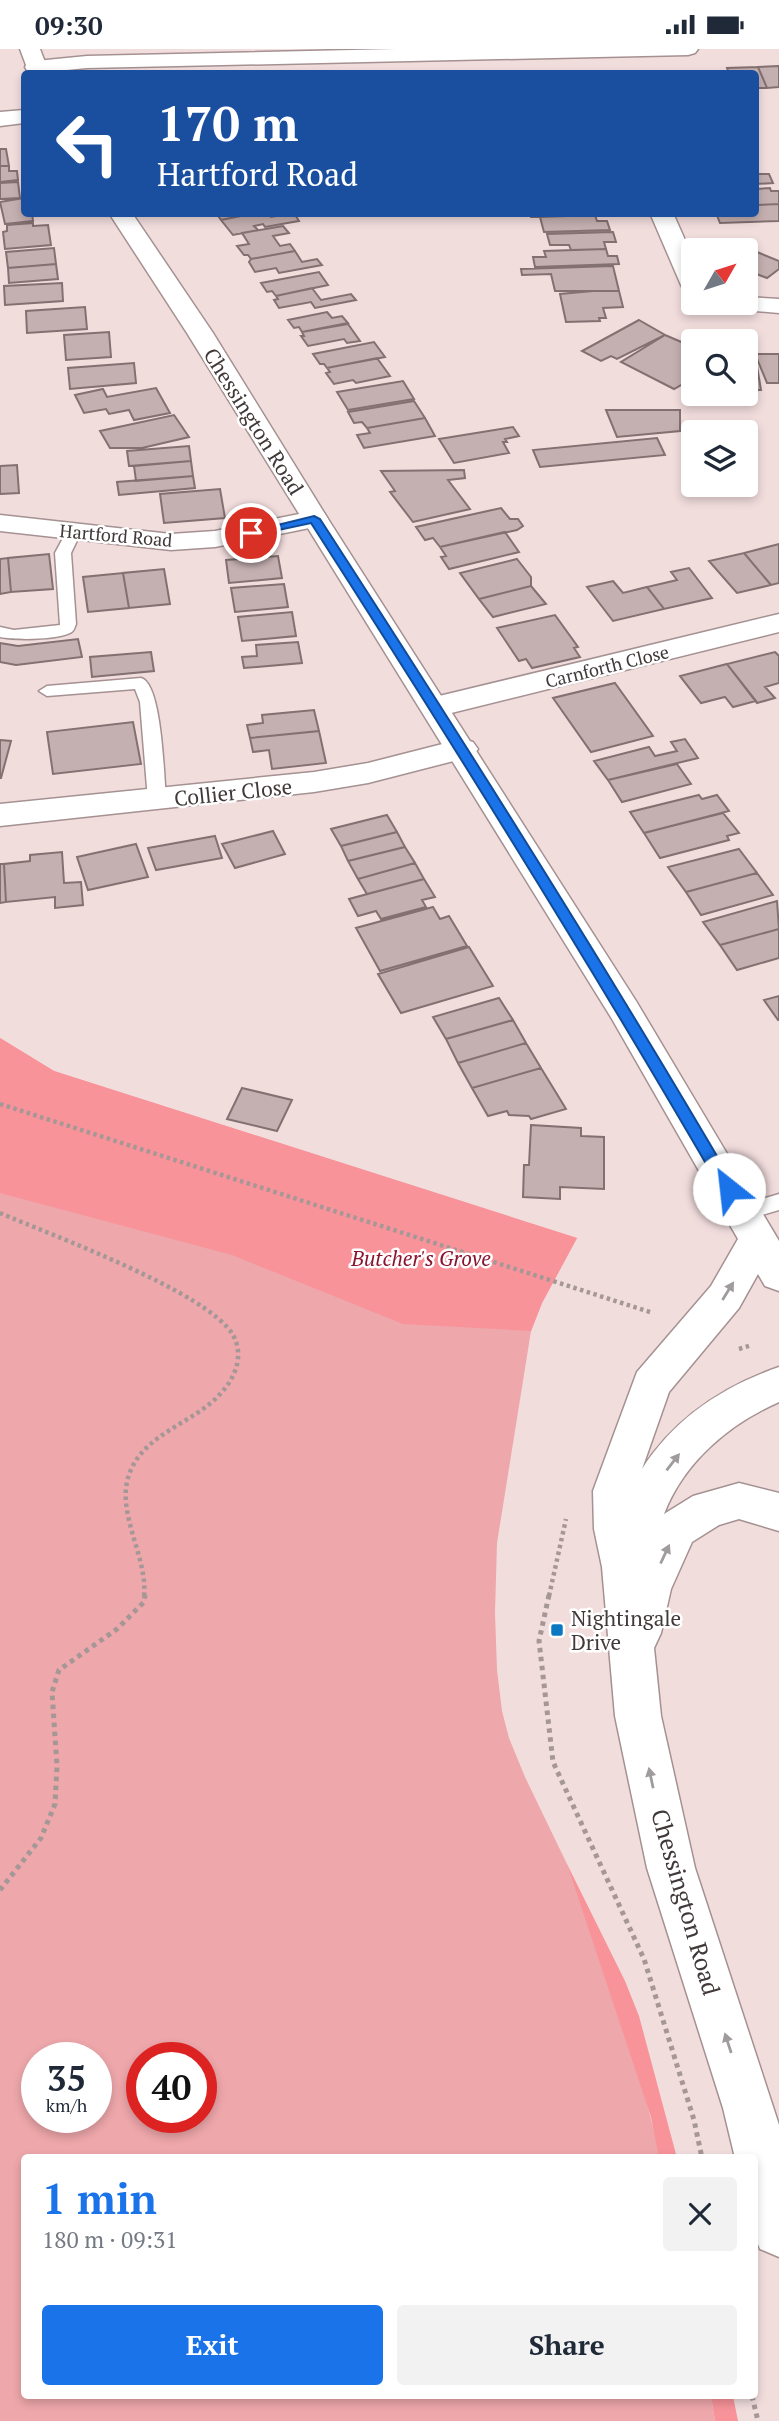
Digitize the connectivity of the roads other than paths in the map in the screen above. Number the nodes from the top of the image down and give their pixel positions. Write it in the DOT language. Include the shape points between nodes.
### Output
graph roads {
  1 [pos="688,49"];
  2 [pos="593,51"];
  3 [pos="35,63"];
  4 [pos="601,70"];
  5 [pos="21,117"];
  6 [pos="0,119"];
  7 [pos="123,217"];
  8 [pos="663,217"];
  9 [pos="681,258"];
  10 [pos="758,305"];
  11 [pos="779,306"];
  12 [pos="314,519"];
  13 [pos="0,523"];
  14 [pos="73,532"];
  15 [pos="779,624"];
  16 [pos="0,632"];
  17 [pos="47,691"];
  18 [pos="435,707"];
  19 [pos="462,749"];
  20 [pos="157,800"];
  21 [pos="0,815"];
  22 [pos="779,1202"];
  23 [pos="750,1226"];
  24 [pos="779,1275"];
  25 [pos="779,1384"];
  26 [pos="779,1512"];
  27 [pos="624,1567"];
  28 [pos="632,1666"];
  29 [pos="779,2230"];
  1 -- 2 [label="street"];
  2 -- 3 [label="street"];
  2 -- 4 [label="street"];
  5 -- 6 [label="street"];
  7 -- 12 [label="street, Chessington Road"];
  8 -- 9 [label="street"];
  10 -- 11 [label="street"];
  12 -- 14 [label="street, Hartford Road" via="227,537 171,542"];
  12 -- 18 [label="street, Chessington Road"];
  13 -- 14 [label="street, Hartford Road"];
  14 -- 16 [label="lane" via="63,553 66,629 14,635"];
  15 -- 18 [label="street, Carnforth Close"];
  17 -- 20 [label="lane" via="141,683 148,702"];
  18 -- 19 [label="street, Chessington Road"];
  19 -- 20 [label="street, Collier Close" via="368,773"];
  19 -- 23 [label="street, Chessington Road" via="644,1041"];
  20 -- 21 [label="street, Collier Close"];
  22 -- 23 [label="lane"];
  23 -- 24 [label="street, Chessington Road"];
  27 -- 23 [label="street, Chessington Road, one-way" via="615,1529 614,1491 651,1384 725,1297"];
  27 -- 25 [label="street, Chessington Road, one-way" via="658,1481 698,1429 732,1404"];
  28 -- 26 [label="street, one-way" via="649,1589 677,1529 708,1509 739,1501"];
  27 -- 28 [label="street, Chessington Road"];
  29 -- 28 [label="street, Chessington Road, one-way" via="750,2108 671,1868 638,1716"];
}
